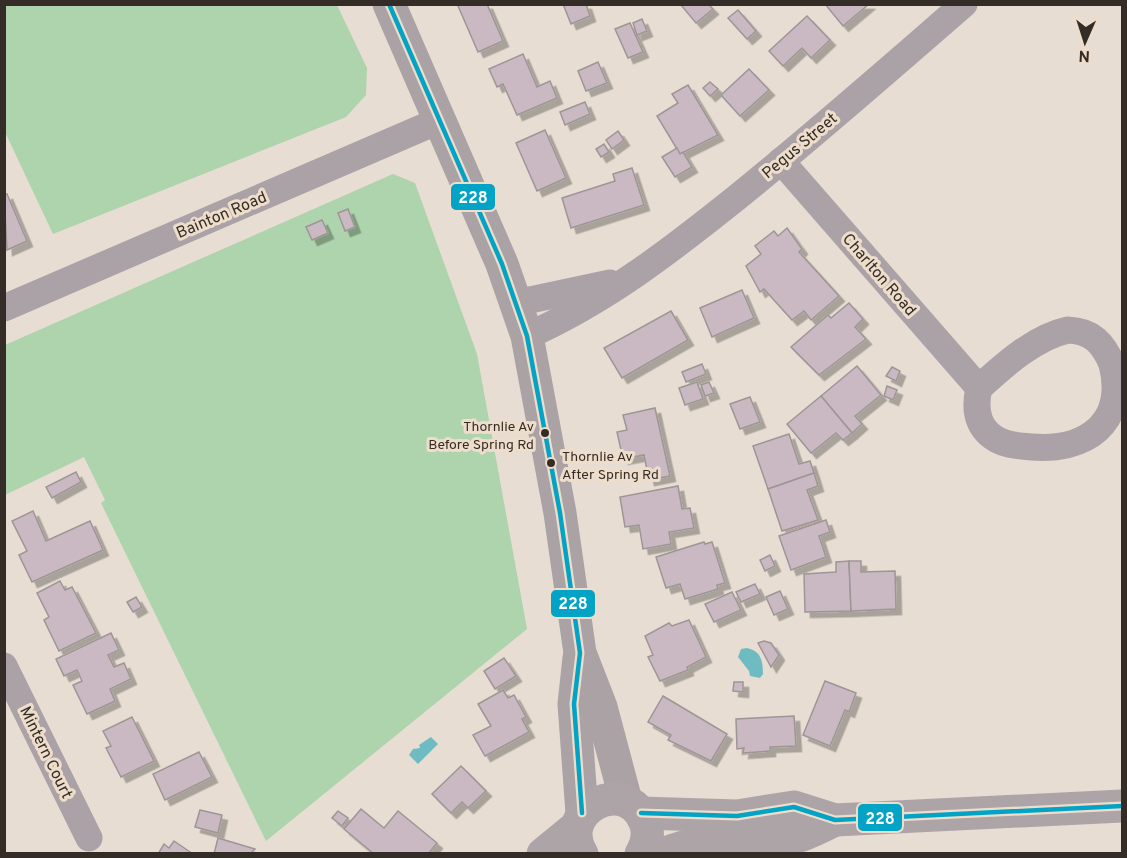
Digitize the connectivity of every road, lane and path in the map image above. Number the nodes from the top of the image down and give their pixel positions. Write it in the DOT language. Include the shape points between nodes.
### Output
graph roads {
  1 [pos="389,4"];
  2 [pos="964,4"];
  3 [pos="438,121"];
  4 [pos="782,160"];
  5 [pos="628,279"];
  6 [pos="516,303"];
  7 [pos="4,308"];
  8 [pos="526,336"];
  9 [pos="979,388"];
  10 [pos="580,653"];
  11 [pos="4,666"];
  12 [pos="1122,806"];
  13 [pos="633,807"];
  14 [pos="835,820"];
  15 [pos="580,831"];
  16 [pos="89,838"];
  17 [pos="543,854"];
  18 [pos="641,854"];
  19 [pos="664,854"];
  1 -- 3 [label="main road"];
  2 -- 4 [label="street, Pegus Street"];
  3 -- 6 [label="main road"];
  3 -- 7 [label="street, Bainton Road"];
  4 -- 5 [label="street, Pegus Street" via="665,255"];
  4 -- 9 [label="street, Charlton Road"];
  5 -- 6 [label="street, Pegus Street"];
  5 -- 8 [label="street, Pegus Street" via="556,323"];
  6 -- 8 [label="main road"];
  8 -- 10 [label="main road" via="560,513"];
  9 -- 9 [label="street" via="1044,338 1077,331 1096,338 1108,355 1115,370 1117,404 1109,424 1080,442 1015,446 996,439 983,428 978,417"];
  10 -- 13 [label="main road"];
  10 -- 15 [label="main road" via="574,704"];
  11 -- 16 [label="street, Mintern Court"];
  12 -- 14 [label="main road"];
  13 -- 14 [label="main road" via="737,816 794,807"];
  13 -- 15 [label="main road" via="602,799"];
  13 -- 18 [label="main road" via="647,832"];
  14 -- 19 [label="main road" via="793,838 683,845"];
  15 -- 17 [label="main road"];
}
